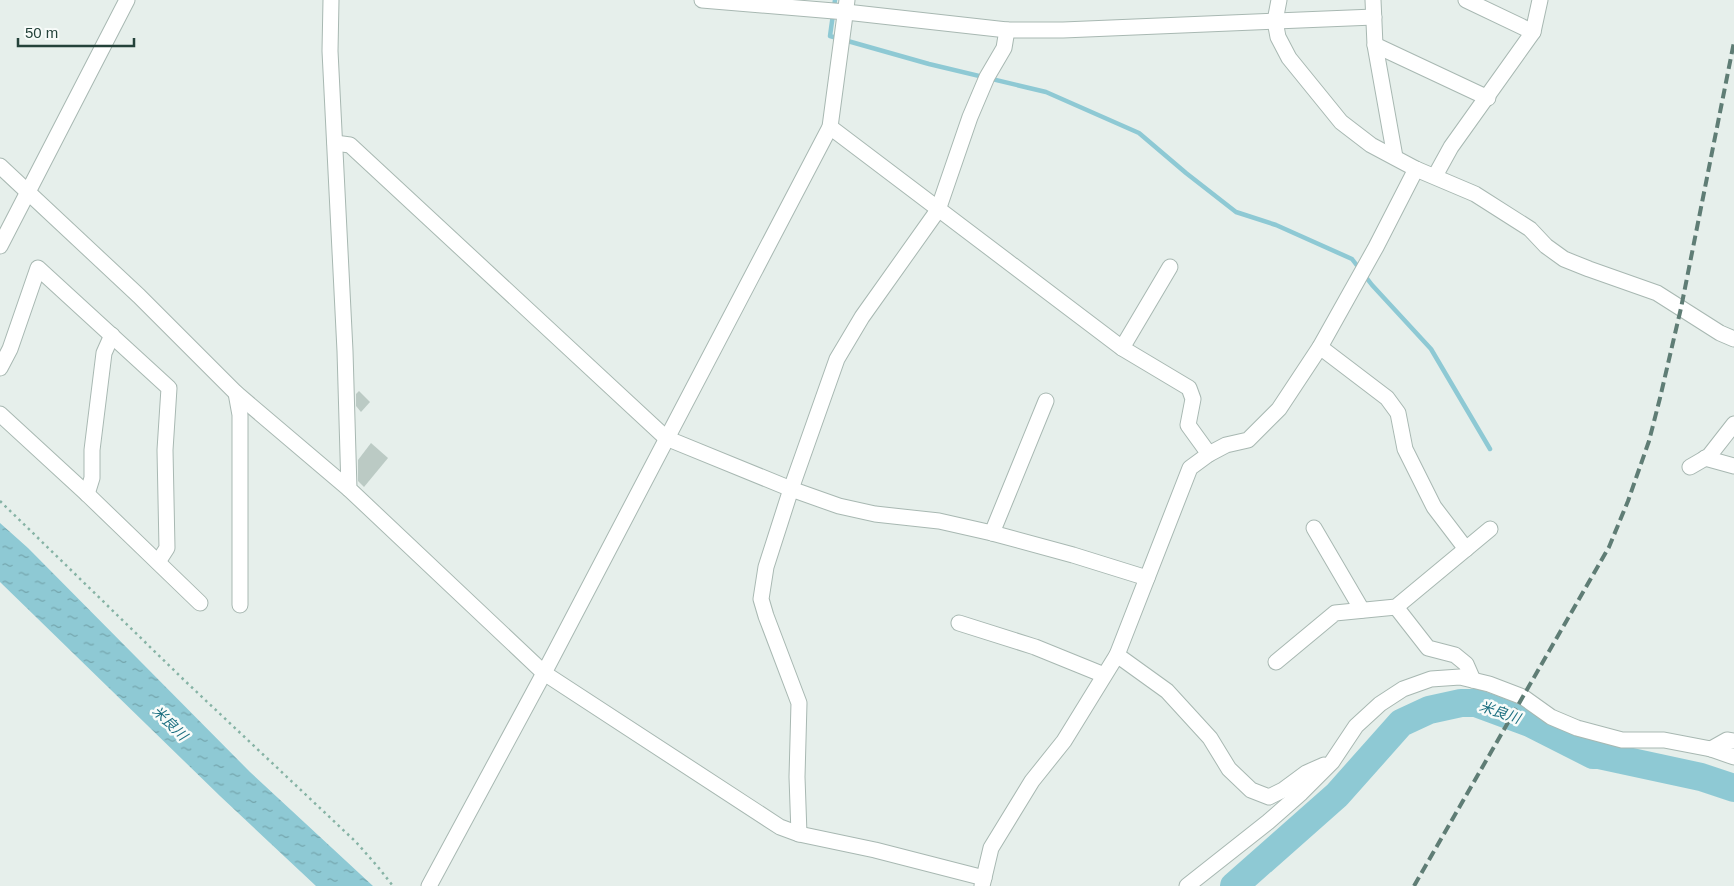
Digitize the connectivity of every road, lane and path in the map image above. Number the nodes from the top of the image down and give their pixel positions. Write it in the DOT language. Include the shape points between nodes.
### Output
graph roads {
  1 [pos="127,0"];
  2 [pos="331,0"];
  3 [pos="702,0"];
  4 [pos="1279,0"];
  5 [pos="1373,0"];
  6 [pos="1466,0"];
  7 [pos="1540,0"];
  8 [pos="846,6"];
  9 [pos="1374,17"];
  10 [pos="1275,21"];
  11 [pos="1007,30"];
  12 [pos="1533,32"];
  13 [pos="1376,45"];
  14 [pos="1488,98"];
  15 [pos="830,127"];
  16 [pos="335,143"];
  17 [pos="1395,157"];
  18 [pos="0,166"];
  19 [pos="1416,169"];
  20 [pos="1434,176"];
  21 [pos="28,191"];
  22 [pos="938,210"];
  23 [pos="0,246"];
  24 [pos="1170,266"];
  25 [pos="112,335"];
  26 [pos="1734,339"];
  27 [pos="1320,347"];
  28 [pos="1122,348"];
  29 [pos="0,368"];
  30 [pos="236,393"];
  31 [pos="1046,401"];
  32 [pos="0,414"];
  33 [pos="1734,424"];
  34 [pos="666,438"];
  35 [pos="1209,454"];
  36 [pos="1705,458"];
  37 [pos="1734,466"];
  38 [pos="1690,467"];
  39 [pos="349,489"];
  40 [pos="790,489"];
  41 [pos="87,494"];
  42 [pos="0,502"];
  43 [pos="1314,528"];
  44 [pos="1490,529"];
  45 [pos="992,533"];
  46 [pos="1466,549"];
  47 [pos="158,562"];
  48 [pos="1147,578"];
  49 [pos="200,604"];
  50 [pos="240,605"];
  51 [pos="1396,607"];
  52 [pos="1362,610"];
  53 [pos="959,624"];
  54 [pos="1116,655"];
  55 [pos="1276,662"];
  56 [pos="544,673"];
  57 [pos="1104,676"];
  58 [pos="1473,680"];
  59 [pos="1734,741"];
  60 [pos="1710,749"];
  61 [pos="1734,757"];
  62 [pos="1332,762"];
  63 [pos="800,834"];
  64 [pos="983,882"];
  65 [pos="393,886"];
  66 [pos="429,886"];
  67 [pos="1186,886"];
  1 -- 21 [label="street"];
  2 -- 16 [label="street"];
  3 -- 8 [label="street"];
  4 -- 10 [label="street"];
  5 -- 9 [label="street"];
  6 -- 12 [label="street"];
  7 -- 12 [label="street"];
  8 -- 11 [label="street"];
  8 -- 15 [label="street"];
  9 -- 10 [label="street"];
  9 -- 13 [label="street"];
  10 -- 11 [label="street"];
  10 -- 17 [label="street" via="1278,37 1289,58 1340,122 1371,145"];
  11 -- 22 [label="street" via="1004,48 970,117"];
  12 -- 14 [label="street"];
  13 -- 14 [label="street"];
  13 -- 17 [label="street"];
  14 -- 20 [label="street" via="1451,147"];
  15 -- 22 [label="street"];
  15 -- 34 [label="street"];
  16 -- 34 [label="street" via="350,145"];
  16 -- 39 [label="street"];
  17 -- 19 [label="street"];
  18 -- 21 [label="street"];
  19 -- 20 [label="street"];
  19 -- 27 [label="street"];
  20 -- 26 [label="street" via="1475,194 1530,228 1546,246 1564,259 1657,293"];
  21 -- 23 [label="street"];
  21 -- 30 [label="street"];
  22 -- 28 [label="street"];
  22 -- 40 [label="street" via="862,317 837,359"];
  24 -- 28 [label="street"];
  25 -- 29 [label="street" via="38,268 10,349"];
  25 -- 41 [label="street" via="104,353 92,450 92,478"];
  25 -- 47 [label="street" via="169,388 165,450 167,548"];
  27 -- 35 [label="street" via="1279,409 1248,440 1226,445"];
  27 -- 46 [label="street" via="1387,398 1398,413 1405,448 1434,507"];
  28 -- 35 [label="street" via="1189,388 1193,400 1188,425"];
  30 -- 39 [label="street"];
  30 -- 50 [label="street" via="240,415"];
  31 -- 45 [label="street"];
  32 -- 41 [label="street"];
  33 -- 36 [label="street"];
  34 -- 40 [label="street"];
  34 -- 56 [label="street"];
  35 -- 48 [label="street" via="1190,468"];
  36 -- 37 [label="street"];
  36 -- 38 [label="street"];
  39 -- 56 [label="street"];
  40 -- 45 [label="street" via="875,514 939,521"];
  40 -- 63 [label="street" via="766,567 761,599 799,703 797,777"];
  41 -- 47 [label="street"];
  42 -- 65 [label="path" via="343,830"];
  43 -- 52 [label="street"];
  44 -- 46 [label="street"];
  45 -- 48 [label="street"];
  46 -- 51 [label="street"];
  47 -- 49 [label="street"];
  48 -- 54 [label="street"];
  51 -- 52 [label="street"];
  51 -- 58 [label="street" via="1428,648 1455,655 1466,664"];
  52 -- 55 [label="street" via="1336,613"];
  53 -- 57 [label="street" via="1035,647"];
  54 -- 57 [label="street"];
  54 -- 62 [label="street" via="1168,691 1210,738 1229,769 1251,790 1269,797 1306,773"];
  56 -- 63 [label="street" via="780,827"];
  56 -- 66 [label="street"];
  57 -- 64 [label="street" via="1064,741 1032,781 991,848"];
  58 -- 60 [label="street" via="1523,697 1551,717 1577,728 1622,740 1664,740"];
  58 -- 62 [label="street" via="1460,677 1431,679 1403,689 1356,726"];
  59 -- 60 [label="street" via="1727,740"];
  60 -- 61 [label="street"];
  62 -- 67 [label="street" via="1268,822"];
  63 -- 64 [label="street" via="875,850"];
}
